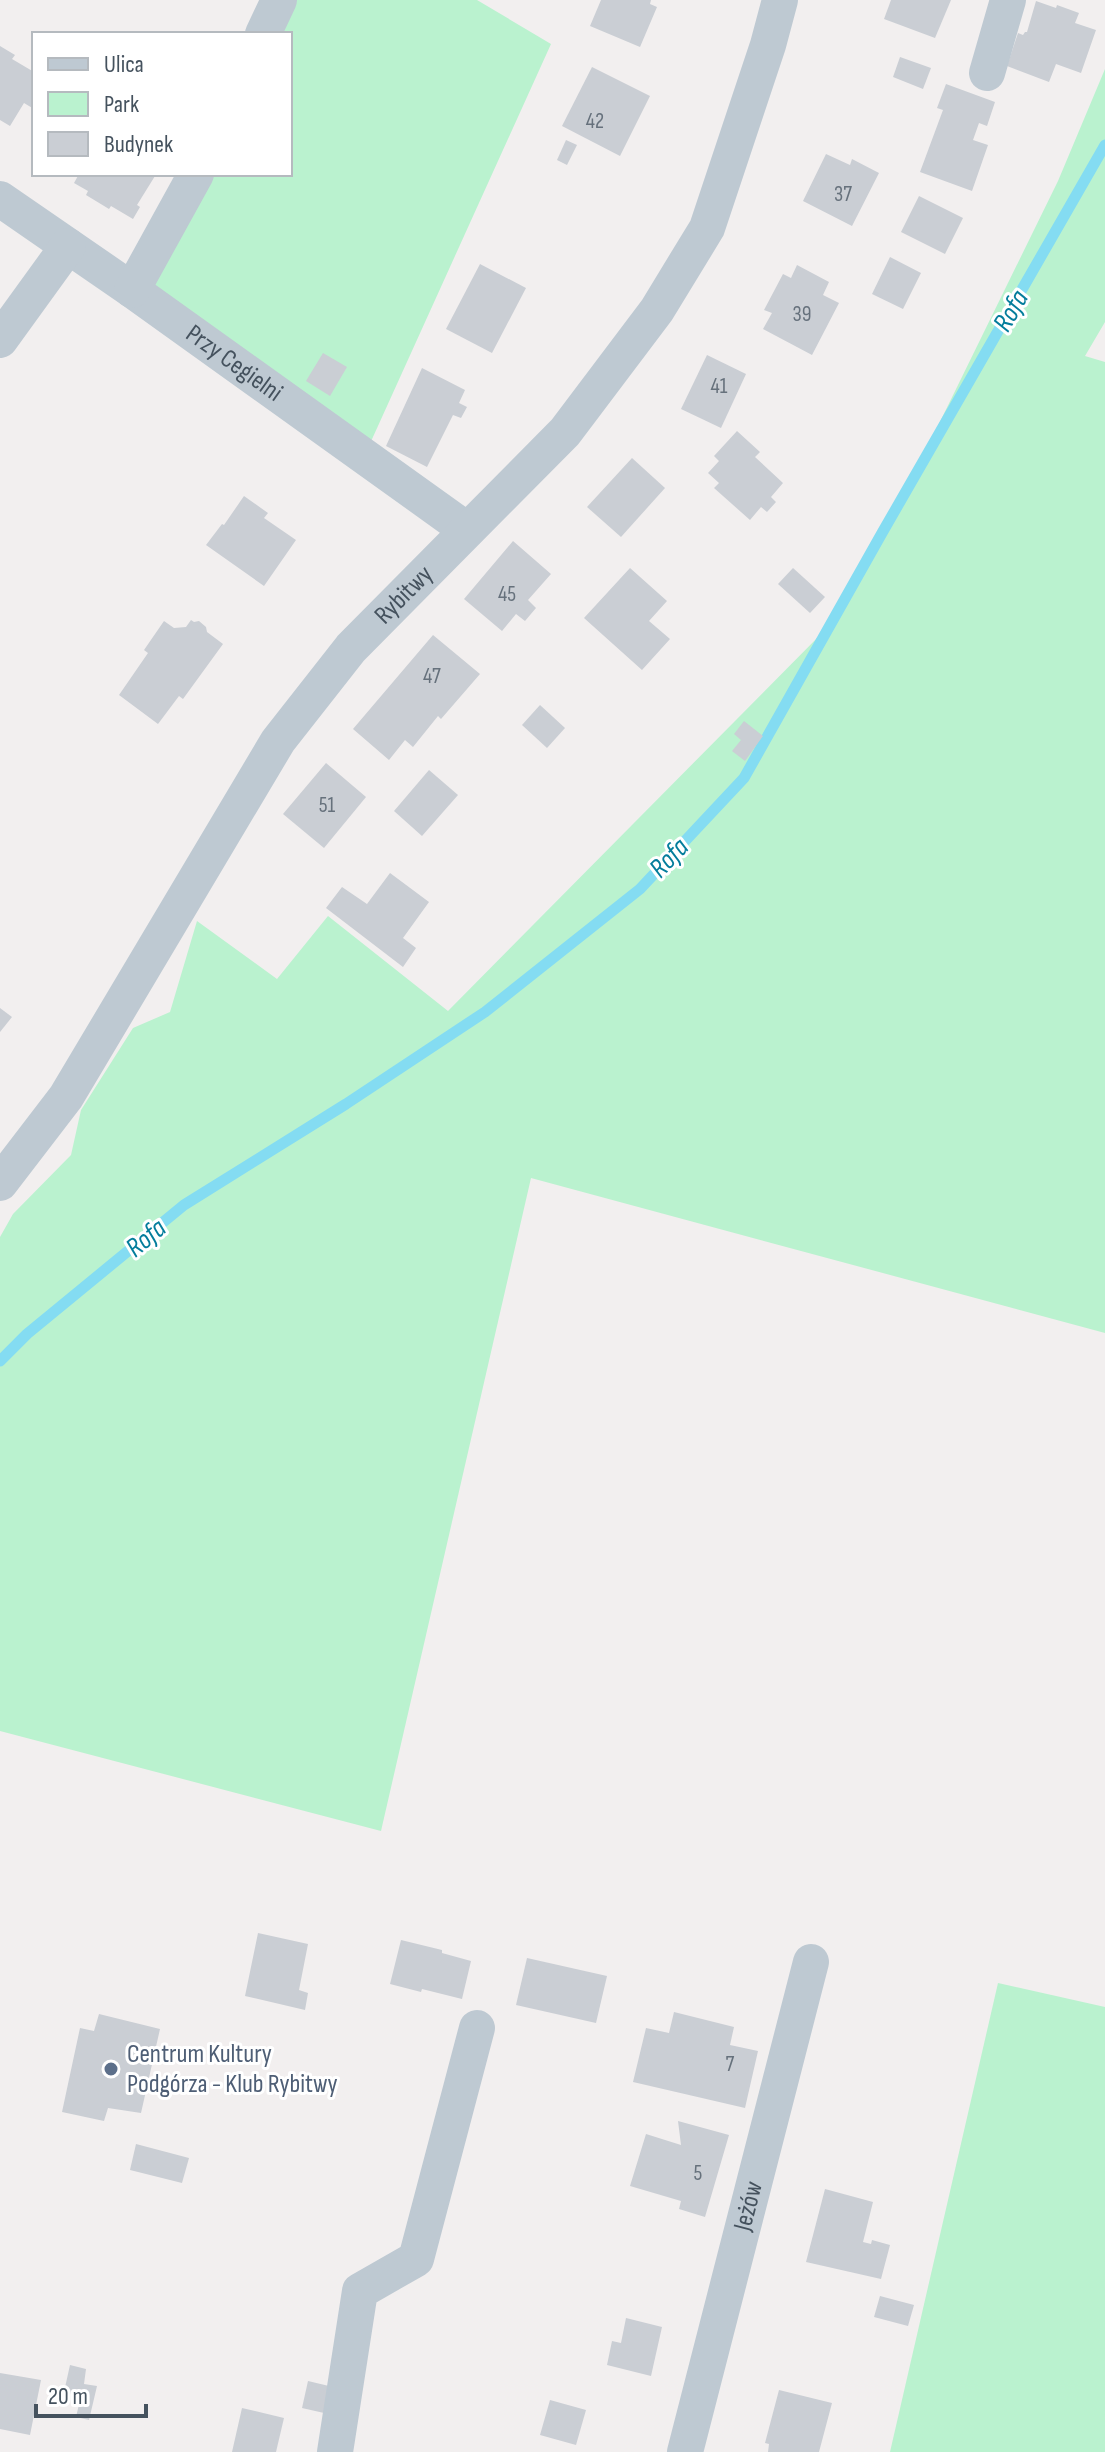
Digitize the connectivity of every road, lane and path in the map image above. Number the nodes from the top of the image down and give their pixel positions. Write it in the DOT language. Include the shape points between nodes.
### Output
graph roads {
  1 [pos="279,0"];
  2 [pos="780,0"];
  3 [pos="1008,0"];
  4 [pos="264,32"];
  5 [pos="987,73"];
  6 [pos="195,176"];
  7 [pos="0,199"];
  8 [pos="68,246"];
  9 [pos="132,290"];
  10 [pos="0,340"];
  11 [pos="467,530"];
  12 [pos="0,1183"];
  13 [pos="811,1962"];
  14 [pos="477,2028"];
  15 [pos="335,2452"];
  16 [pos="685,2452"];
  1 -- 4 [label="street"];
  2 -- 11 [label="street, Rybitwy" via="707,228 657,310 565,432"];
  3 -- 5 [label="street"];
  6 -- 9 [label="street"];
  7 -- 8 [label="street, Przy Cegielni"];
  8 -- 9 [label="street, Przy Cegielni"];
  8 -- 10 [label="street"];
  9 -- 11 [label="street, Przy Cegielni"];
  11 -- 12 [label="street, Rybitwy" via="351,648 278,741 66,1097"];
  13 -- 16 [label="street, Jeżów"];
  14 -- 15 [label="street" via="416,2259 360,2291"];
}
